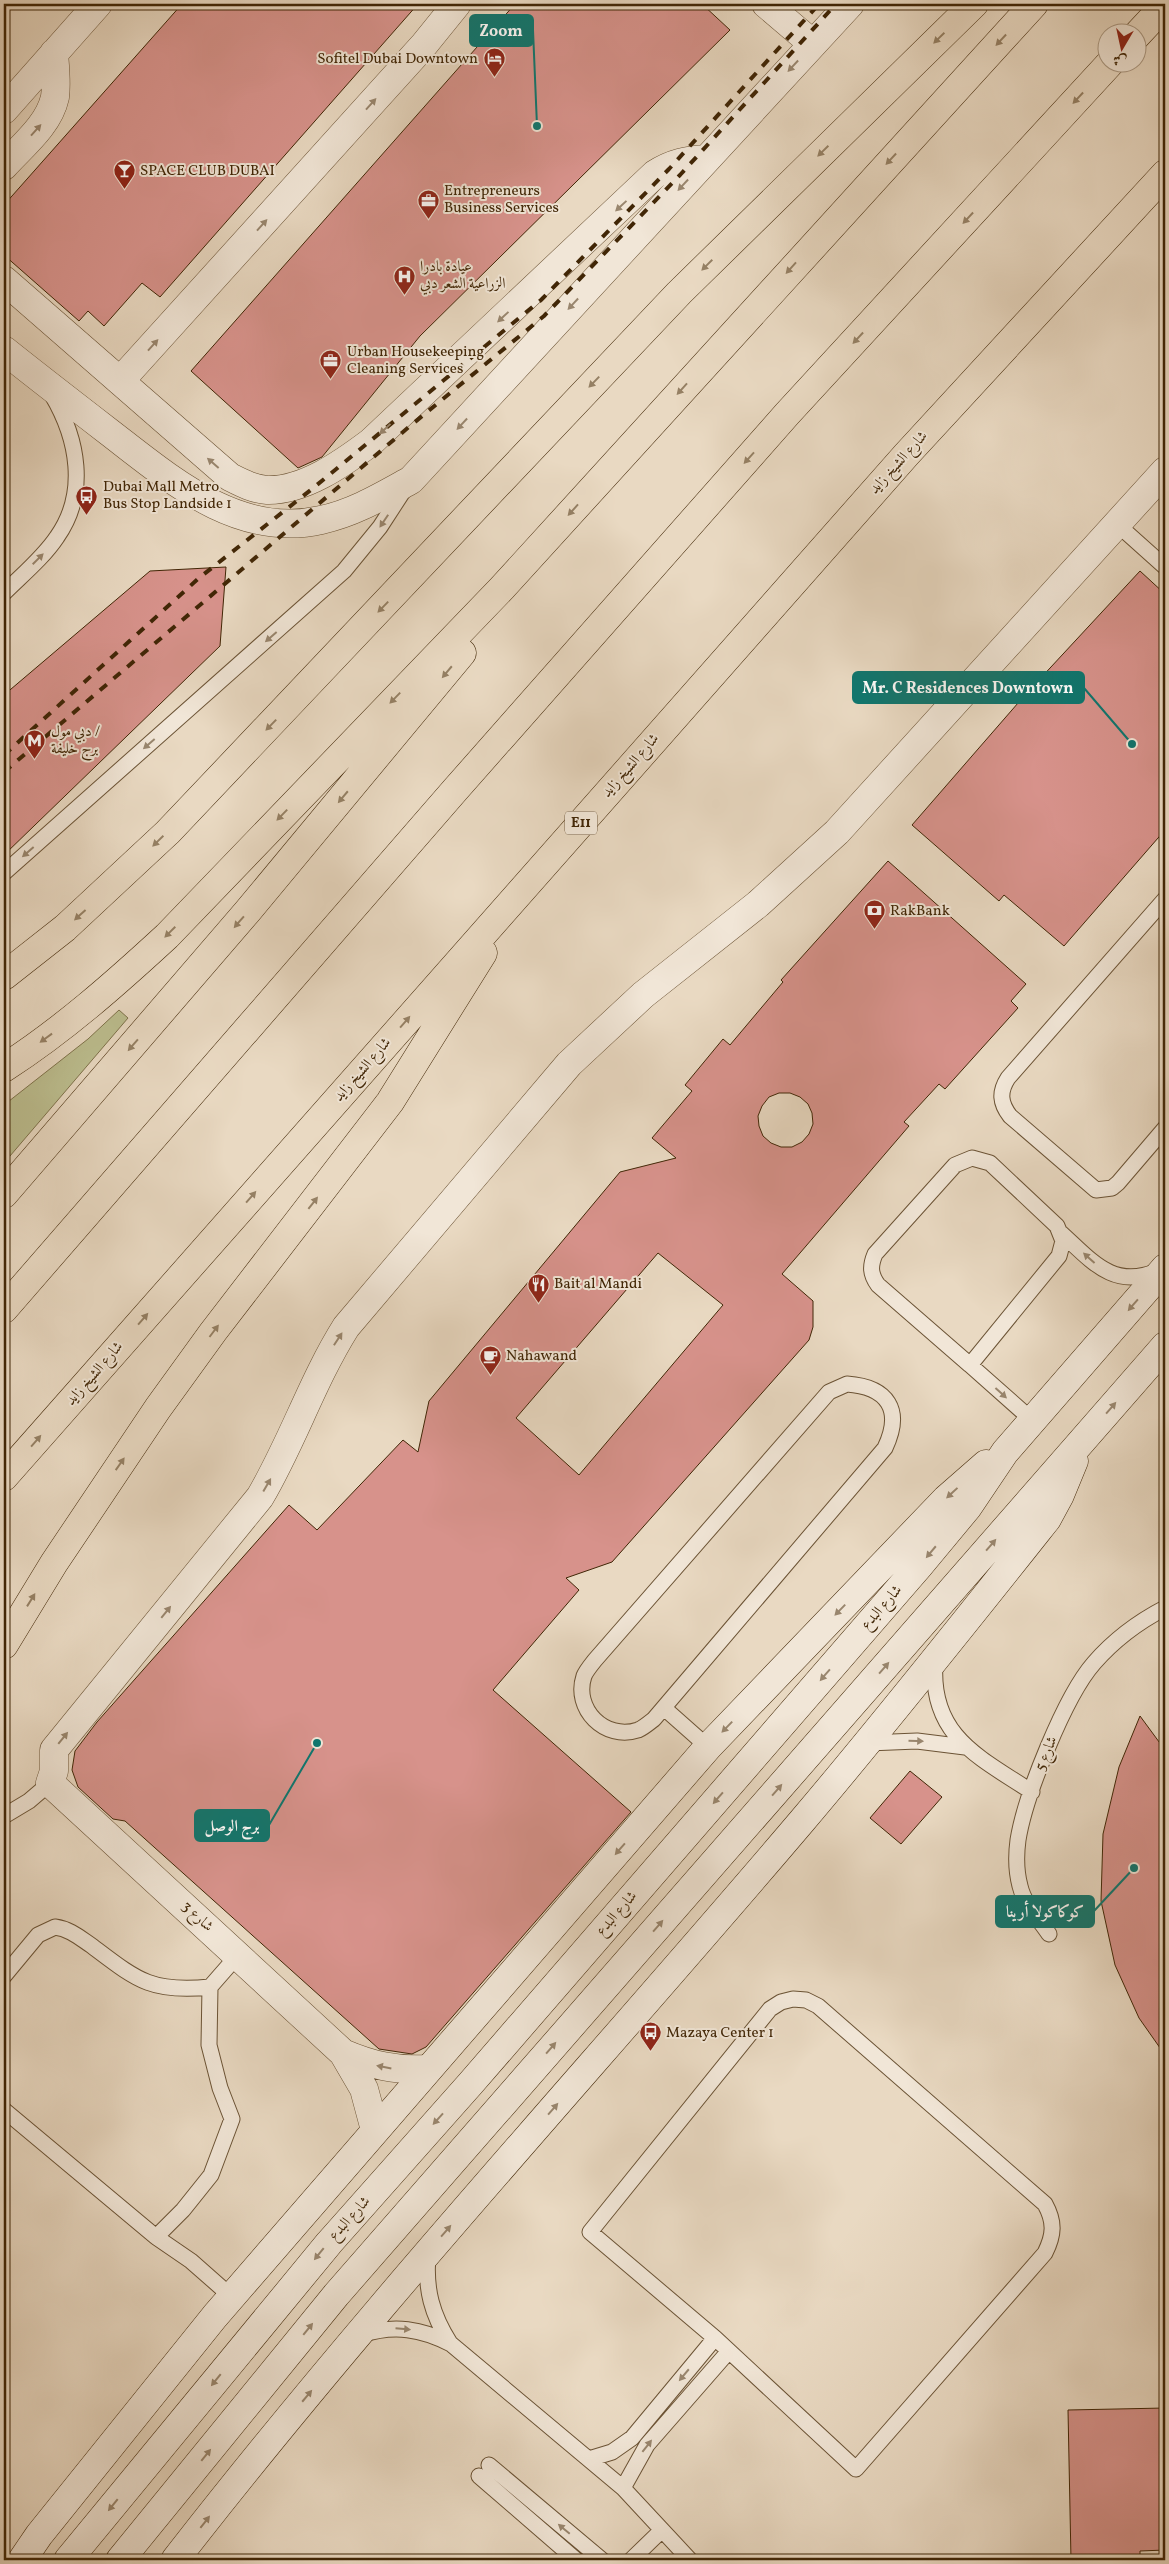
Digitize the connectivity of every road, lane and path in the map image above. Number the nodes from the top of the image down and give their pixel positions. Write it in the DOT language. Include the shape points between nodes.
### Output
graph roads {
  1 [pos="98,4"];
  2 [pos="457,4"];
  3 [pos="766,4"];
  4 [pos="850,4"];
  5 [pos="974,4"];
  6 [pos="1034,4"];
  7 [pos="1165,5"];
  8 [pos="1146,25"];
  9 [pos="813,44"];
  10 [pos="54,53"];
  11 [pos="1102,72"];
  12 [pos="4,110"];
  13 [pos="707,159"];
  14 [pos="4,166"];
  15 [pos="1165,174"];
  16 [pos="4,280"];
  17 [pos="4,350"];
  18 [pos="42,380"];
  19 [pos="120,381"];
  20 [pos="1165,471"];
  21 [pos="411,480"];
  22 [pos="1117,524"];
  23 [pos="1165,567"];
  24 [pos="502,588"];
  25 [pos="4,593"];
  26 [pos="4,873"];
  27 [pos="521,890"];
  28 [pos="1165,899"];
  29 [pos="4,976"];
  30 [pos="4,1068"];
  31 [pos="1165,1128"];
  32 [pos="4,1194"];
  33 [pos="1061,1233"];
  34 [pos="1165,1268"];
  35 [pos="4,1309"];
  36 [pos="1165,1346"];
  37 [pos="970,1365"];
  38 [pos="1032,1420"];
  39 [pos="1079,1445"];
  40 [pos="1005,1452"];
  41 [pos="4,1477"];
  42 [pos="1165,1608"];
  43 [pos="4,1644"];
  44 [pos="936,1659"];
  45 [pos="664,1708"];
  46 [pos="868,1744"];
  47 [pos="966,1747"];
  48 [pos="708,1748"];
  49 [pos="50,1783"];
  50 [pos="1032,1792"];
  51 [pos="4,1816"];
  52 [pos="1049,1934"];
  53 [pos="238,1955"];
  54 [pos="4,1976"];
  55 [pos="210,1987"];
  56 [pos="343,2053"];
  57 [pos="427,2069"];
  58 [pos="4,2110"];
  59 [pos="375,2130"];
  60 [pos="156,2238"];
  61 [pos="428,2252"];
  62 [pos="233,2298"];
  63 [pos="356,2337"];
  64 [pos="715,2338"];
  65 [pos="451,2344"];
  66 [pos="729,2351"];
  67 [pos="589,2459"];
  68 [pos="623,2488"];
  69 [pos="662,2530"];
  70 [pos="22,2560"];
  71 [pos="68,2560"];
  72 [pos="120,2560"];
  73 [pos="175,2560"];
  74 [pos="576,2560"];
  75 [pos="602,2560"];
  76 [pos="631,2560"];
  77 [pos="690,2560"];
  1 -- 10 [label="main road"];
  19 -- 2 [label="main road, one-way" via="423,46"];
  3 -- 9 [label="main road"];
  4 -- 9 [label="main road"];
  5 -- 29 [label="highway, one-way" via="679,293 168,832 65,928"];
  6 -- 24 [label="highway, one-way"];
  7 -- 8 [label="highway"];
  9 -- 13 [label="main road, one-way"];
  10 -- 12 [label="main road"];
  14 -- 10 [label="main road, one-way" via="51,110 55,95"];
  11 -- 35 [label="highway, one-way" via="787,414"];
  13 -- 19 [label="main road, one-way" via="684,160 655,174 371,442 328,471 284,489 247,486 230,477"];
  13 -- 21 [label="main road, one-way"];
  15 -- 27 [label="highway, شارع الشيخ زايد / E11" via="906,455"];
  16 -- 19 [label="main road"];
  17 -- 18 [label="main road"];
  18 -- 21 [label="main road" via="165,475 205,501 241,517 280,523 320,521 358,510"];
  25 -- 18 [label="lane, one-way" via="46,552 74,502 76,466 72,440 62,413"];
  20 -- 22 [label="main road"];
  21 -- 26 [label="lane, one-way" via="380,527 344,571"];
  22 -- 23 [label="lane"];
  49 -- 22 [label="main road, one-way" via="56,1747 260,1497 282,1460 327,1356 346,1326 536,1102 605,1029 758,904 837,832"];
  24 -- 30 [label="highway, one-way" via="167,936 68,1022"];
  24 -- 32 [label="highway, one-way" via="492,611 469,645 248,912"];
  41 -- 27 [label="highway, شارع الشيخ زايد / E11, one-way"];
  43 -- 27 [label="highway, one-way" via="158,1408 390,1102"];
  28 -- 31 [label="lane" via="1008,1078 1002,1087 1001,1097 1010,1116 1096,1190 1112,1188 1118,1183"];
  34 -- 33 [label="lane, one-way" via="1146,1276 1118,1276 1104,1271"];
  33 -- 37 [label="lane" via="1059,1256"];
  33 -- 37 [label="lane" via="990,1162 972,1158 954,1165 875,1254 871,1265 872,1277 878,1285"];
  34 -- 38 [label="main road, شارع البدع, one-way"];
  39 -- 36 [label="main road, one-way"];
  37 -- 38 [label="lane, one-way"];
  38 -- 40 [label="main road, شارع البدع"];
  39 -- 44 [label="main road" via="1064,1487 1047,1519"];
  72 -- 39 [label="main road, one-way" via="336,2295"];
  40 -- 48 [label="main road, one-way" via="983,1466 946,1499"];
  40 -- 71 [label="main road, شارع البدع, one-way" via="968,1507 919,1566 329,2243"];
  42 -- 50 [label="lane, شارع 5" via="1117,1638 1092,1664 1073,1694"];
  44 -- 46 [label="main road"];
  44 -- 47 [label="lane" via="934,1678 943,1716"];
  45 -- 45 [label="lane" via="885,1448 893,1430 892,1411 883,1395 866,1385 847,1384 829,1392 584,1675 581,1694 587,1713 601,1726 619,1732 638,1730 654,1720"];
  45 -- 48 [label="lane"];
  46 -- 47 [label="lane, one-way" via="917,1741"];
  61 -- 46 [label="main road, one-way"];
  47 -- 50 [label="lane"];
  48 -- 57 [label="main road, one-way"];
  49 -- 51 [label="lane"];
  49 -- 53 [label="main road, شارع 3"];
  50 -- 52 [label="lane, شارع 5" via="1018,1839 1017,1873 1023,1897"];
  53 -- 55 [label="lane"];
  53 -- 56 [label="main road, شارع 3"];
  54 -- 55 [label="lane" via="38,1935 55,1927 73,1932 131,1976 147,1984 183,1990"];
  55 -- 60 [label="lane" via="209,2045 232,2119 211,2175"];
  57 -- 56 [label="main road, شارع 3, one-way" via="375,2066"];
  56 -- 59 [label="main road, شارع 3" via="364,2089"];
  57 -- 59 [label="main road"];
  58 -- 60 [label="lane"];
  59 -- 62 [label="main road"];
  60 -- 62 [label="lane" via="191,2261"];
  61 -- 63 [label="main road"];
  61 -- 65 [label="lane" via="428,2291 432,2310"];
  62 -- 70 [label="main road"];
  63 -- 65 [label="lane, one-way" via="394,2328 433,2335"];
  73 -- 63 [label="main road, one-way"];
  64 -- 66 [label="lane"];
  64 -- 66 [label="lane" via="590,2232 770,2009 780,2002 806,2000 818,2006 1045,2204 1054,2228 1045,2253 856,2469"];
  64 -- 67 [label="lane, one-way" via="632,2438 612,2452"];
  65 -- 67 [label="lane"];
  68 -- 66 [label="lane, one-way" via="647,2446"];
  67 -- 68 [label="lane"];
  68 -- 69 [label="lane"];
  69 -- 76 [label="lane"];
  69 -- 77 [label="lane"];
  75 -- 74 [label="lane, one-way" via="484,2470"];
}
